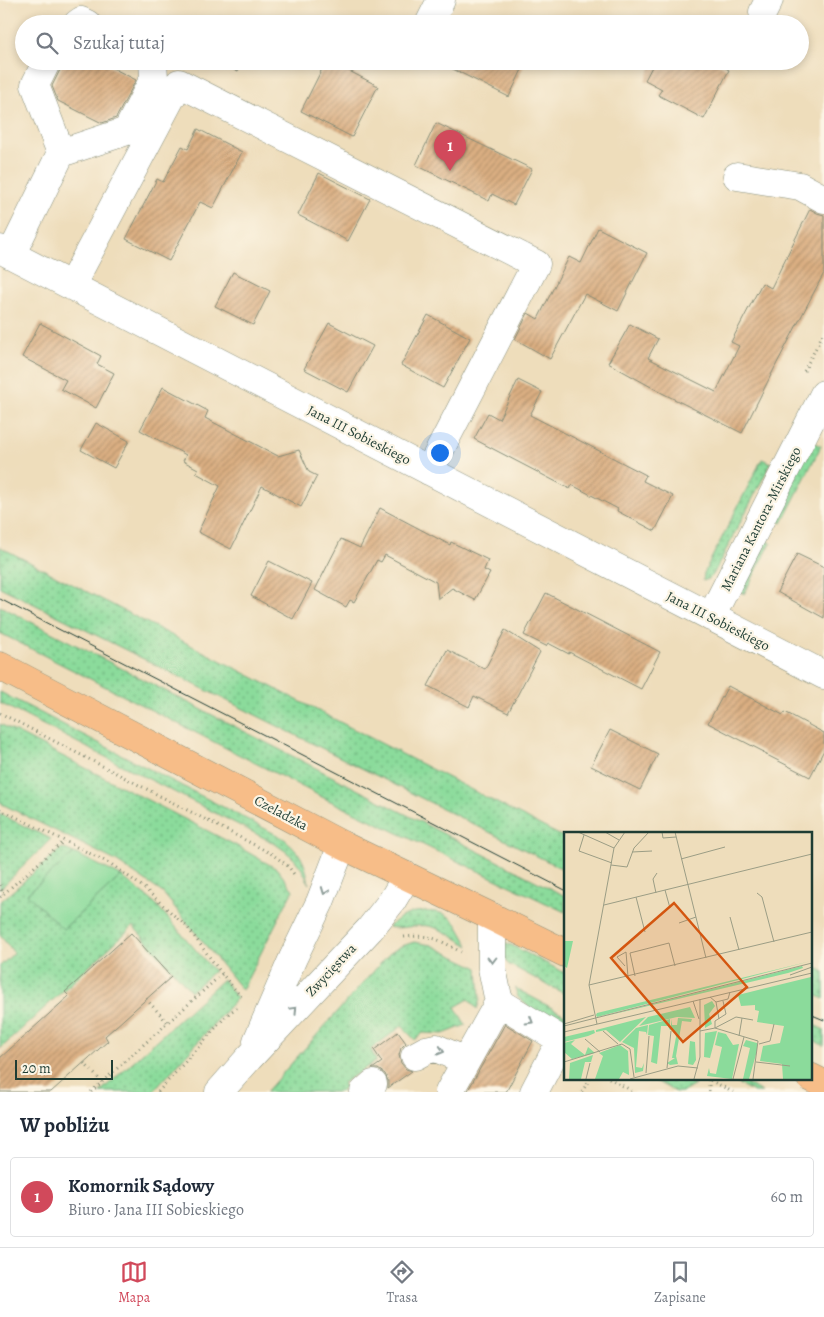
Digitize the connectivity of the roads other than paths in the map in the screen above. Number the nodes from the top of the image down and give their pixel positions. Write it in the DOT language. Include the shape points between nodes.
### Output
graph roads {
  1 [pos="441,0"];
  2 [pos="434,15"];
  3 [pos="43,70"];
  4 [pos="154,70"];
  5 [pos="60,153"];
  6 [pos="736,176"];
  7 [pos="824,199"];
  8 [pos="6,252"];
  9 [pos="71,286"];
  10 [pos="824,394"];
  11 [pos="429,471"];
  12 [pos="711,618"];
  13 [pos="0,666"];
  14 [pos="824,675"];
  15 [pos="342,845"];
  16 [pos="407,876"];
  17 [pos="492,917"];
  18 [pos="564,953"];
  19 [pos="499,1002"];
  20 [pos="563,1040"];
  21 [pos="416,1056"];
  22 [pos="249,1058"];
  23 [pos="466,1061"];
  24 [pos="812,1078"];
  25 [pos="824,1084"];
  26 [pos="219,1092"];
  27 [pos="449,1092"];
  28 [pos="534,1092"];
  1 -- 2 [label="street"];
  3 -- 5 [label="street" via="36,85"];
  4 -- 5 [label="street" via="154,78 127,131"];
  5 -- 8 [label="street"];
  6 -- 7 [label="street" via="800,186"];
  8 -- 9 [label="street, Jana III Sobieskiego"];
  9 -- 11 [label="street, Jana III Sobieskiego"];
  9 -- 11 [label="street" via="179,83 536,264"];
  10 -- 12 [label="street, Mariana Kantora-Mirskiego"];
  11 -- 12 [label="street, Jana III Sobieskiego"];
  12 -- 14 [label="street, Jana III Sobieskiego"];
  13 -- 15 [label="main road, Czeladzka"];
  15 -- 16 [label="main road, Czeladzka"];
  15 -- 22 [label="street, Zwycięstwa, one-way" via="320,902"];
  16 -- 17 [label="main road, Czeladzka"];
  22 -- 16 [label="street, Zwycięstwa, one-way" via="370,929"];
  17 -- 18 [label="main road, Czeladzka"];
  17 -- 19 [label="street, one-way" via="492,968"];
  19 -- 20 [label="street, one-way"];
  19 -- 23 [label="street"];
  20 -- 28 [label="street"];
  21 -- 23 [label="street, one-way" via="436,1048"];
  22 -- 26 [label="street, Zwycięstwa"];
  23 -- 27 [label="street"];
  24 -- 25 [label="main road"];
}
